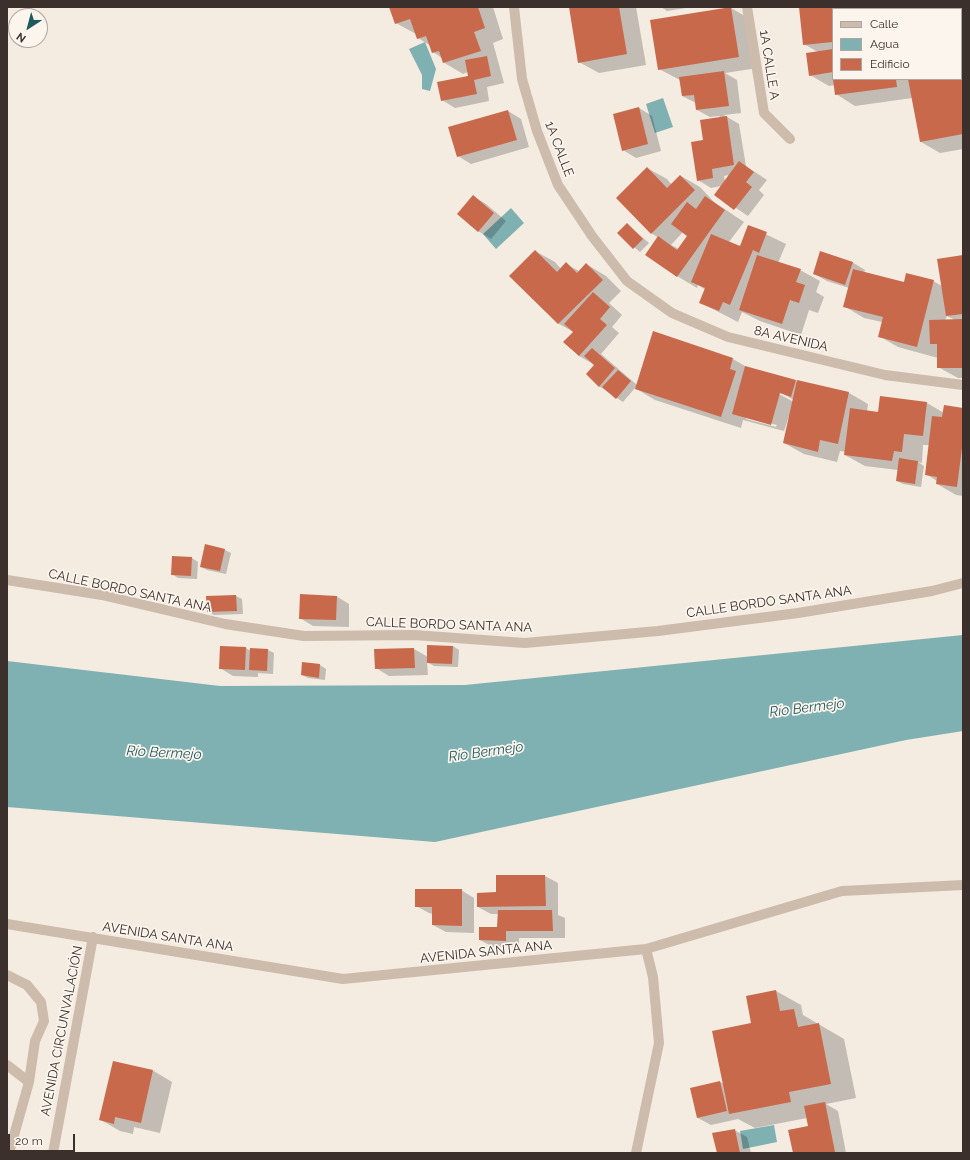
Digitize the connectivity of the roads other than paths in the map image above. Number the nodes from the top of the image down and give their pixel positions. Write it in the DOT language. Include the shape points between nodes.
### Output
graph roads {
  1 [pos="514,7"];
  2 [pos="747,7"];
  3 [pos="790,139"];
  4 [pos="627,281"];
  5 [pos="963,385"];
  6 [pos="7,580"];
  7 [pos="963,583"];
  8 [pos="963,885"];
  9 [pos="7,924"];
  10 [pos="93,937"];
  11 [pos="646,949"];
  12 [pos="7,975"];
  13 [pos="7,1065"];
  14 [pos="29,1082"];
  15 [pos="11,1133"];
  16 [pos="9,1153"];
  17 [pos="53,1153"];
  18 [pos="636,1153"];
  1 -- 4 [label="street, 1A CALLE" via="522,79 537,131 558,185 592,236"];
  2 -- 3 [label="street, 1A CALLE A" via="764,113"];
  4 -- 5 [label="street, 8A AVENIDA" via="672,314 728,338 885,376"];
  6 -- 7 [label="street, CALLE BORDO SANTA ANA" via="102,595 225,624 304,636 414,635 525,643 658,631 798,613 932,591"];
  8 -- 11 [label="street, AVENIDA SANTA ANA" via="842,892"];
  9 -- 10 [label="street, AVENIDA SANTA ANA"];
  10 -- 11 [label="street, AVENIDA SANTA ANA" via="343,979"];
  10 -- 17 [label="street, AVENIDA CIRCUNVALACIÓN"];
  11 -- 18 [label="street" via="653,977 659,1043"];
  12 -- 14 [label="street" via="27,985 41,1002 44,1021 35,1041"];
  13 -- 14 [label="street"];
  14 -- 15 [label="street"];
  15 -- 16 [label="street"];
}
